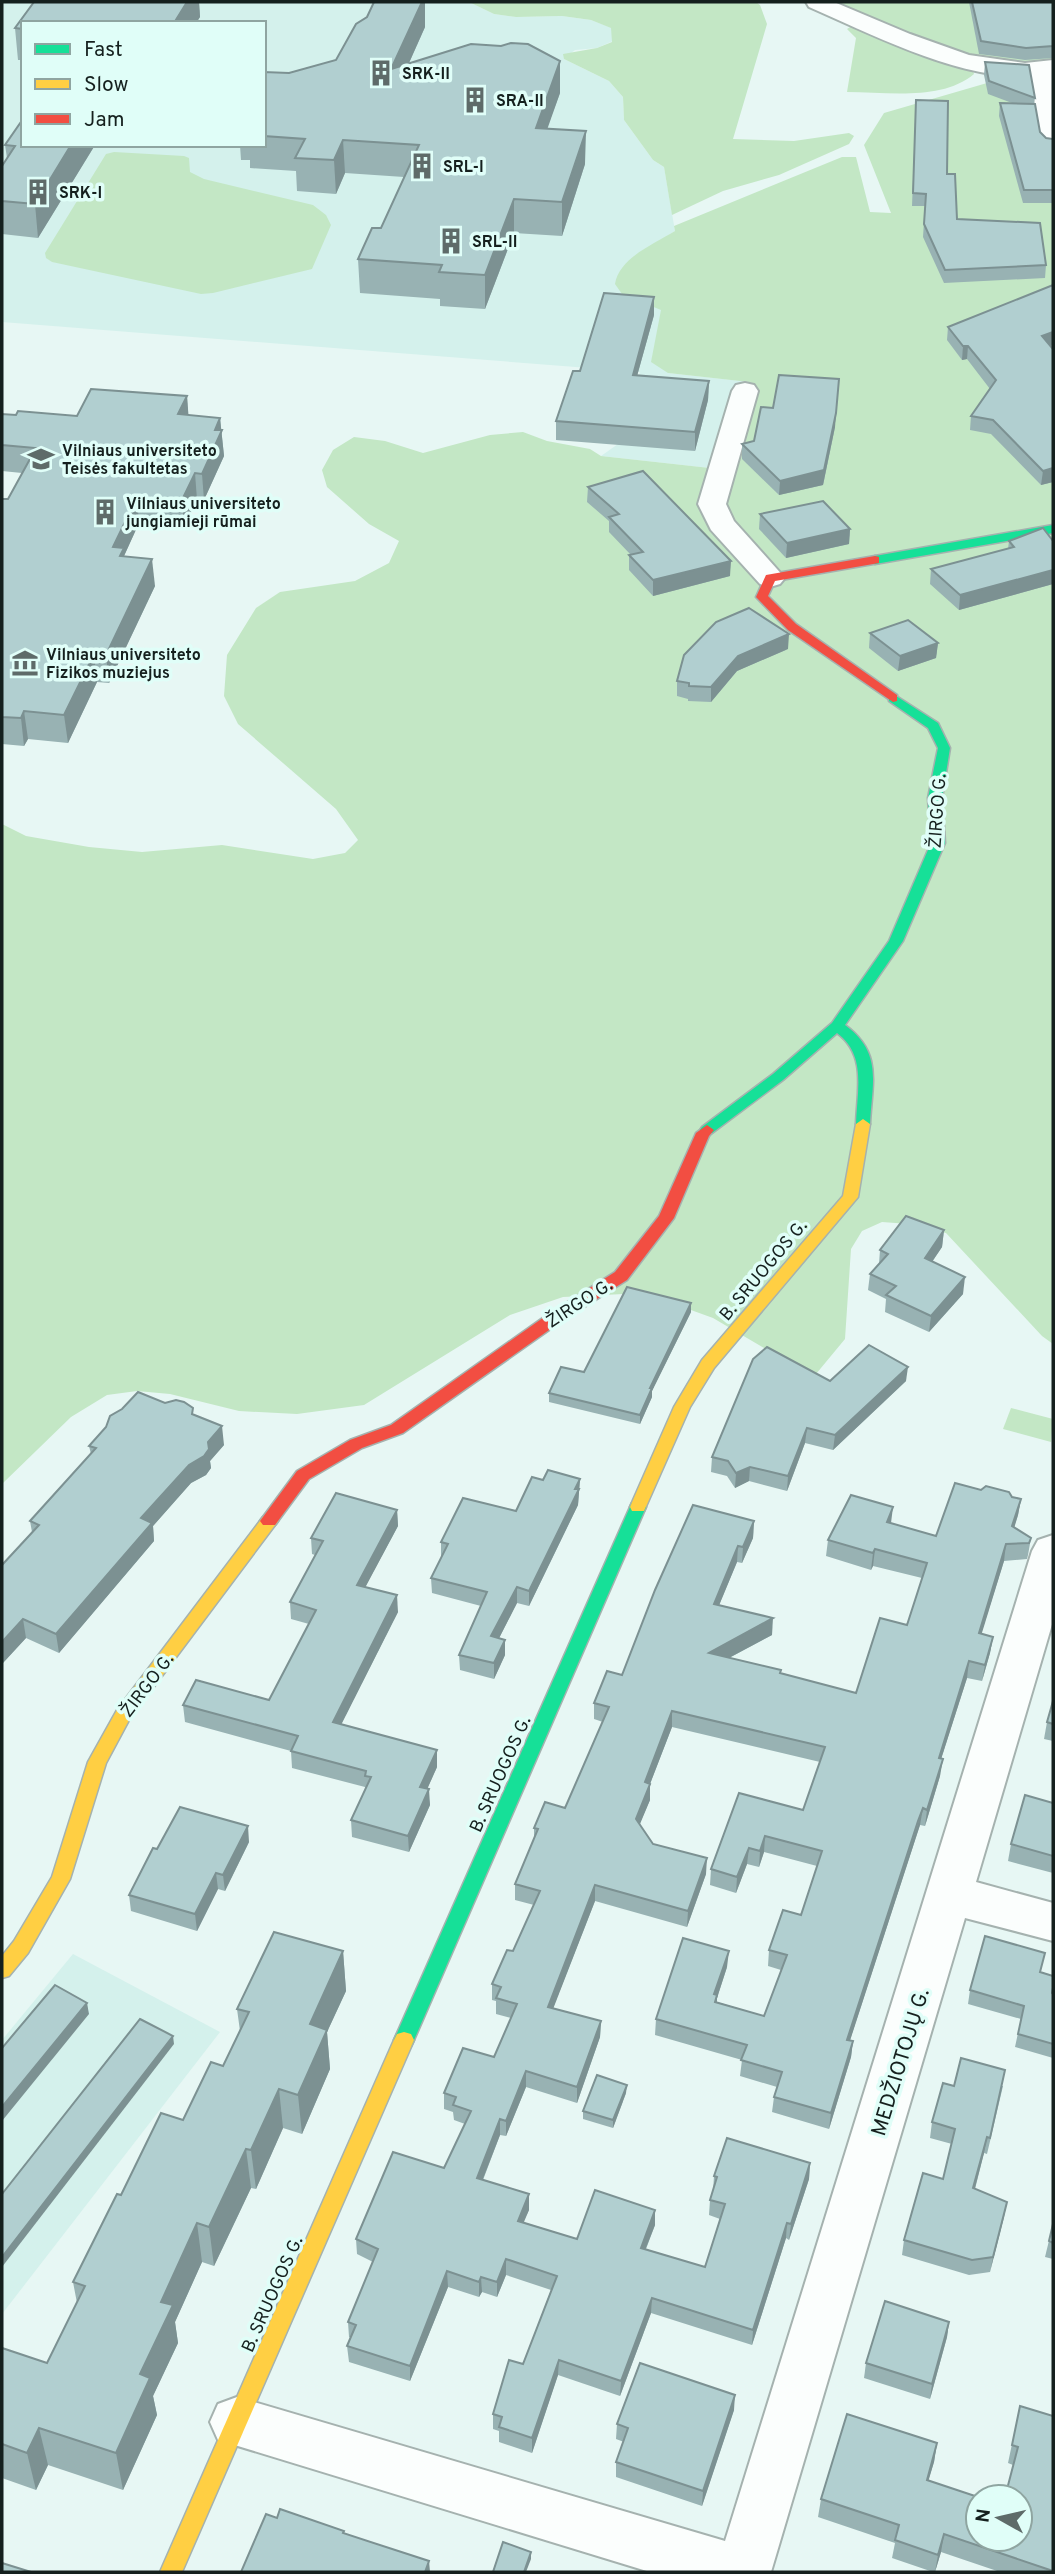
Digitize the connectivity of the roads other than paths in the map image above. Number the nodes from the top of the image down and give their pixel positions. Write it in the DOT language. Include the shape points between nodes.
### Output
graph roads {
  1 [pos="817,2"];
  2 [pos="1047,68"];
  3 [pos="1053,143"];
  4 [pos="745,391"];
  5 [pos="1053,529"];
  6 [pos="770,578"];
  7 [pos="837,1026"];
  8 [pos="1053,1551"];
  9 [pos="951,1895"];
  10 [pos="1053,1923"];
  11 [pos="2,1970"];
  12 [pos="237,2422"];
  13 [pos="171,2572"];
  14 [pos="741,2572"];
  1 -- 2 [label="street" via="915,43 996,68"];
  2 -- 3 [label="street"];
  4 -- 6 [label="street" via="712,504 721,524"];
  5 -- 6 [label="street"];
  6 -- 7 [label="street, ŽIRGO G." via="762,597 792,627 933,726 944,748 934,798 935,855 896,941"];
  7 -- 11 [label="street, ŽIRGO G." via="703,1133 666,1218 621,1276 552,1318 397,1429 356,1444 303,1475 123,1715 97,1762 61,1879"];
  7 -- 12 [label="street, B. SRUOGOS G." via="856,1040 865,1060 862,1140 850,1197 708,1364 682,1407"];
  8 -- 9 [label="street, MEDŽIOTOJŲ G."];
  9 -- 10 [label="street"];
  9 -- 14 [label="street, MEDŽIOTOJŲ G."];
  12 -- 13 [label="street, B. SRUOGOS G."];
  12 -- 14 [label="street"];
}
